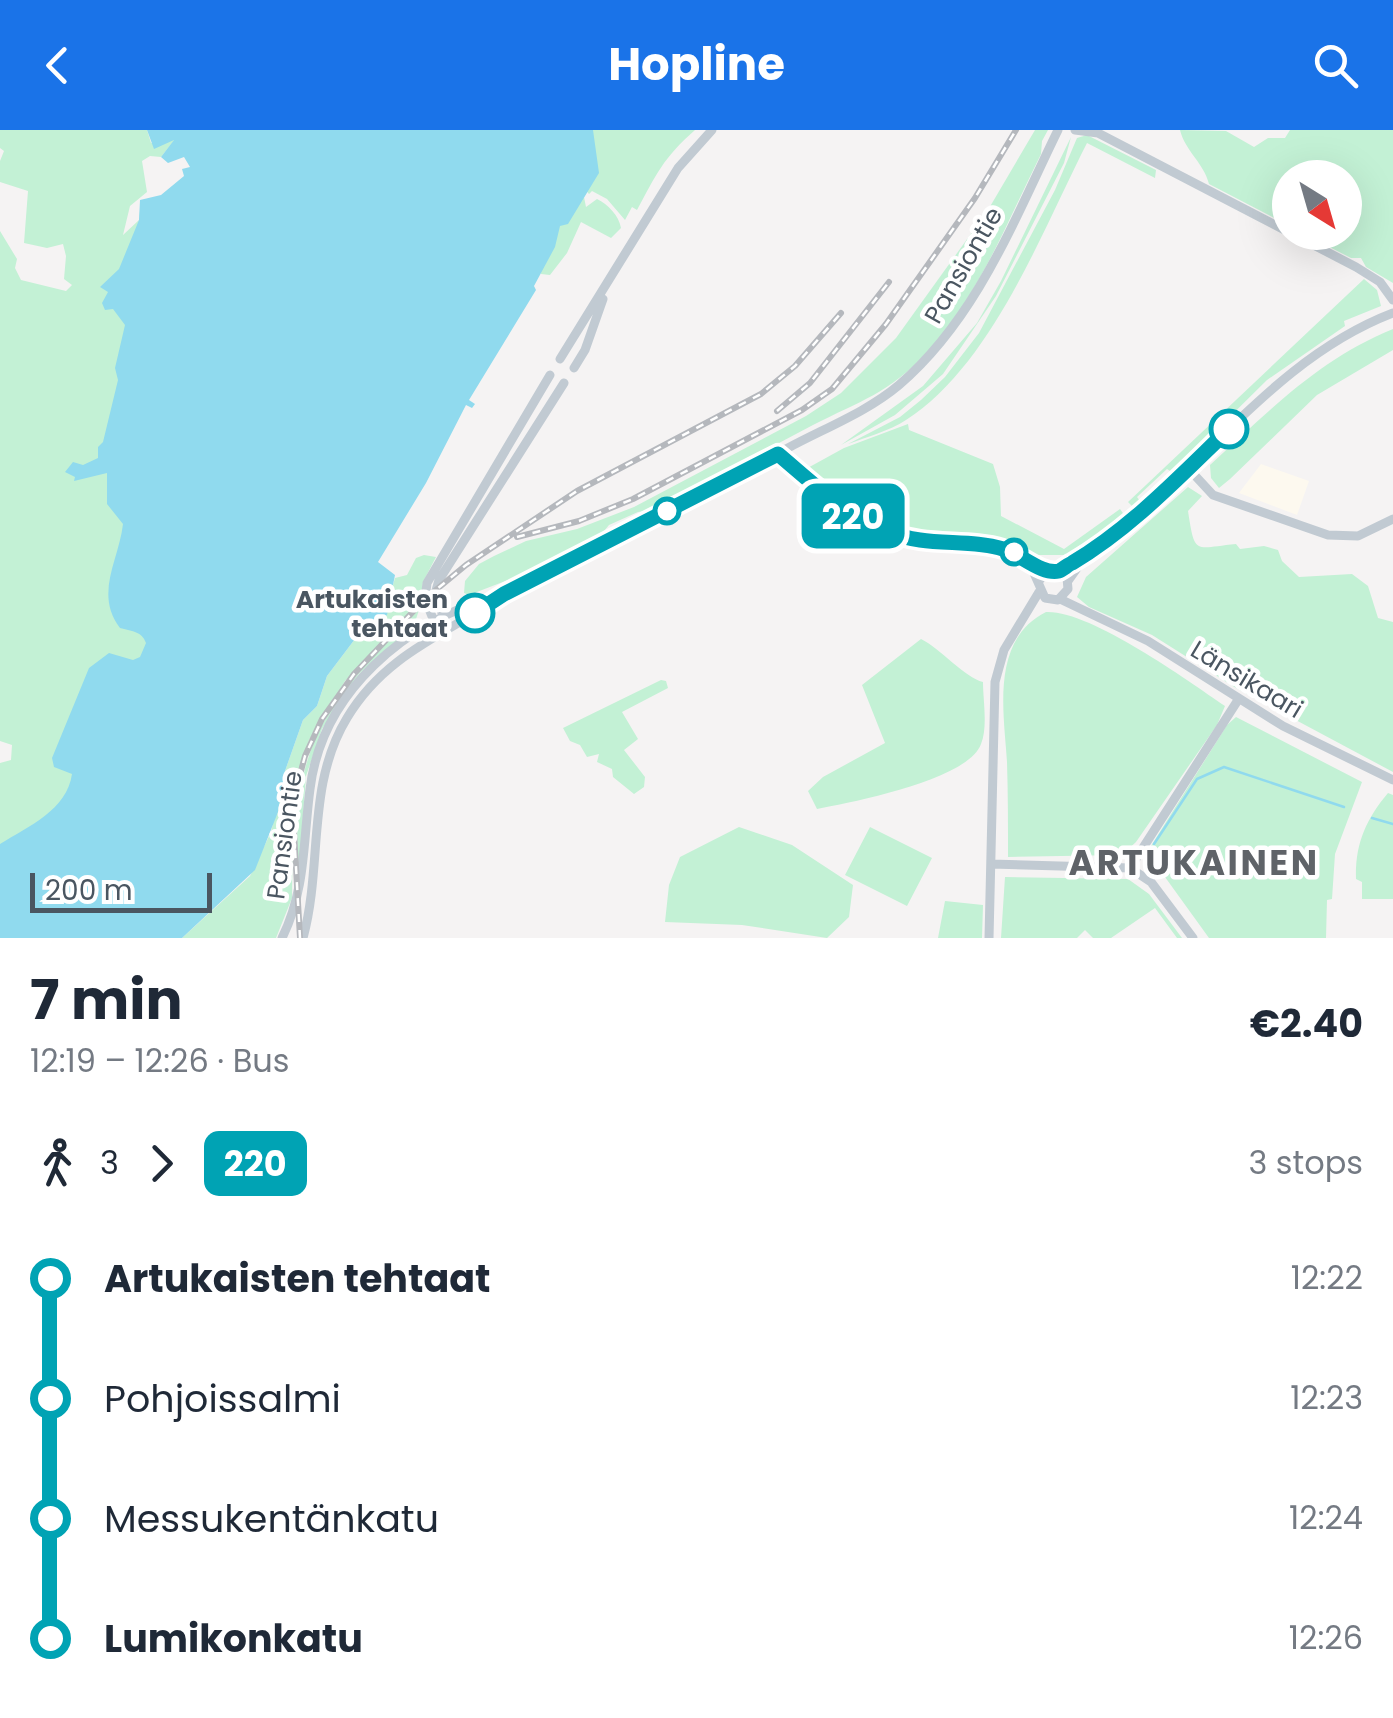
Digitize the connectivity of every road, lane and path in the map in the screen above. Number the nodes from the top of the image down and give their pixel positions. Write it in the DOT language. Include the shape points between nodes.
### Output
graph roads {
  1 [pos="712,130"];
  2 [pos="1058,130"];
  3 [pos="1075,130"];
  4 [pos="609,283"];
  5 [pos="1393,300"];
  6 [pos="1393,314"];
  7 [pos="560,360"];
  8 [pos="574,368"];
  9 [pos="550,375"];
  10 [pos="564,383"];
  11 [pos="778,454"];
  12 [pos="1188,468"];
  13 [pos="1393,519"];
  14 [pos="1085,557"];
  15 [pos="1029,562"];
  16 [pos="1053,571"];
  17 [pos="1068,585"];
  18 [pos="1039,586"];
  19 [pos="504,594"];
  20 [pos="1055,600"];
  21 [pos="1082,608"];
  22 [pos="1026,616"];
  23 [pos="438,619"];
  24 [pos="444,630"];
  25 [pos="1238,700"];
  26 [pos="1393,780"];
  27 [pos="990,864"];
  28 [pos="1130,868"];
  29 [pos="282,938"];
  30 [pos="303,938"];
  31 [pos="989,938"];
  32 [pos="1192,938"];
  1 -- 4 [label="street" via="678,168"];
  2 -- 11 [label="street, Pansiontie" via="986,276 938,347 882,397"];
  3 -- 5 [label="street" via="1098,133 1356,267"];
  4 -- 7 [label="street"];
  4 -- 8 [label="street"];
  6 -- 12 [label="street" via="1304,361"];
  9 -- 23 [label="street" via="427,583 425,597"];
  10 -- 23 [label="street" via="439,580"];
  11 -- 15 [label="street" via="879,530 995,546"];
  11 -- 19 [label="street, Pansiontie"];
  12 -- 13 [label="street" via="1213,495 1328,536 1358,536"];
  12 -- 14 [label="street"];
  14 -- 16 [label="street"];
  14 -- 17 [label="street"];
  15 -- 16 [label="street"];
  15 -- 18 [label="street"];
  16 -- 17 [label="street, Länsikaari"];
  16 -- 18 [label="street"];
  17 -- 20 [label="street"];
  17 -- 21 [label="street, Länsikaari"];
  18 -- 20 [label="street, Länsikaari"];
  18 -- 22 [label="street"];
  19 -- 23 [label="street, Pansiontie"];
  19 -- 24 [label="street, Pansiontie"];
  20 -- 21 [label="street, Länsikaari"];
  20 -- 22 [label="street"];
  21 -- 25 [label="street, Länsikaari" via="1148,641"];
  22 -- 27 [label="street" via="995,678"];
  23 -- 24 [label="street"];
  23 -- 29 [label="street, Pansiontie" via="372,666 327,729 312,774 300,887"];
  24 -- 30 [label="street, Pansiontie" via="376,680 333,746 322,781"];
  25 -- 26 [label="street, Länsikaari"];
  25 -- 28 [label="street"];
  27 -- 28 [label="street"];
  27 -- 31 [label="street"];
  28 -- 32 [label="street" via="1151,882"];
}
